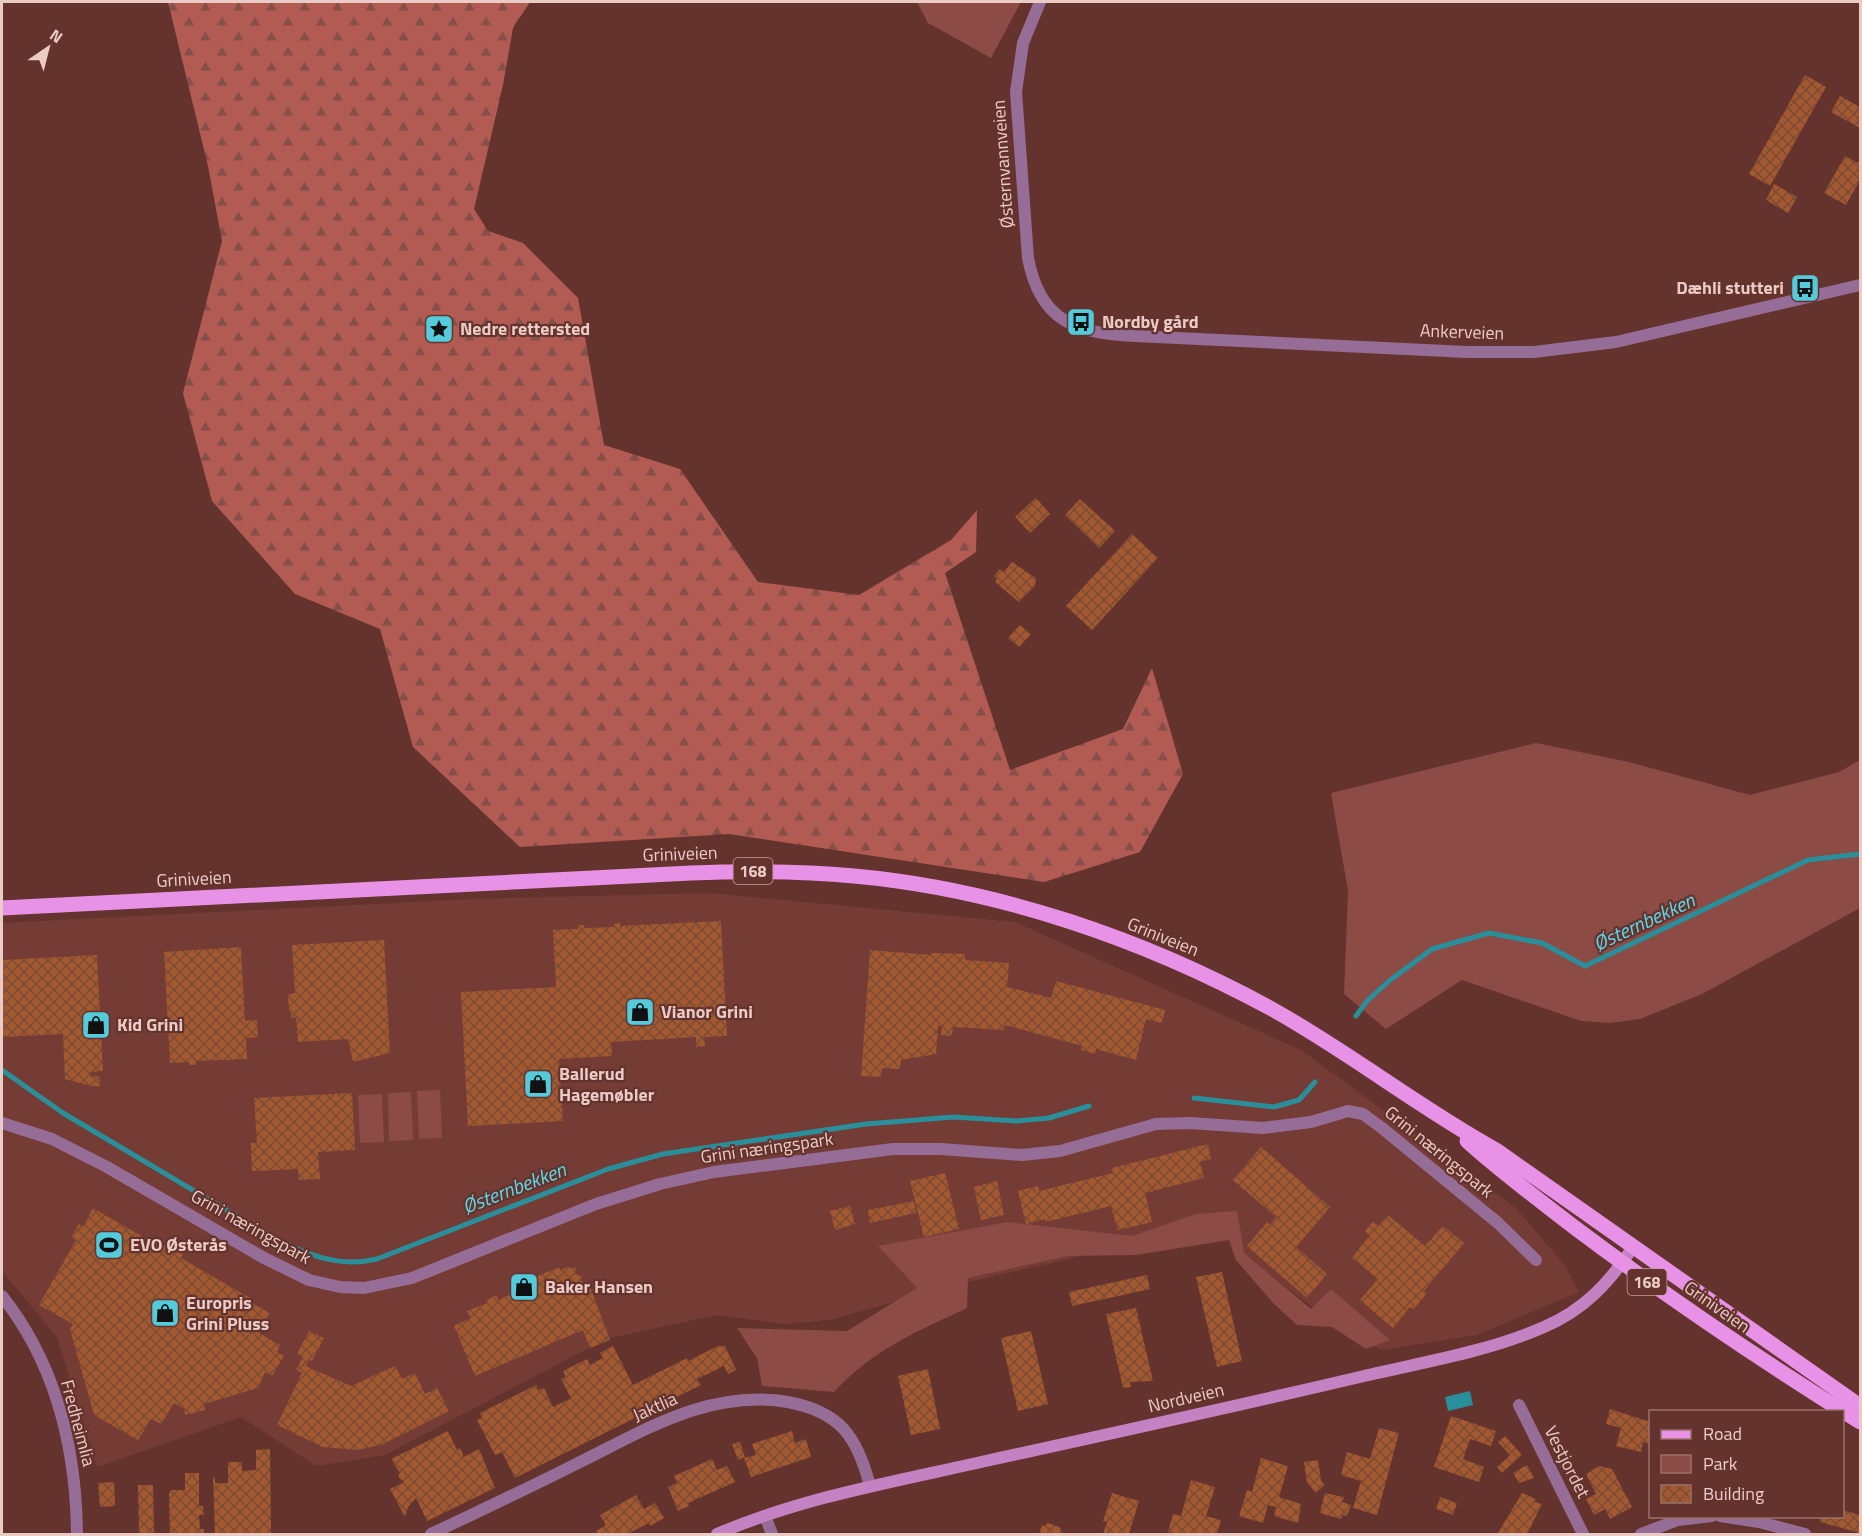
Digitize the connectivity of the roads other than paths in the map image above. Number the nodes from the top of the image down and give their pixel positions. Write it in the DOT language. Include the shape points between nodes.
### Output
graph roads {
  1 [pos="1040,2"];
  2 [pos="1860,285"];
  3 [pos="1060,319"];
  4 [pos="2,908"];
  5 [pos="2,1123"];
  6 [pos="1447,1123"];
  7 [pos="1633,1247"];
  8 [pos="1536,1260"];
  9 [pos="1622,1263"];
  10 [pos="2,1296"];
  11 [pos="1519,1405"];
  12 [pos="1860,1406"];
  13 [pos="1841,1410"];
  14 [pos="1844,1412"];
  15 [pos="1860,1422"];
  16 [pos="870,1486"];
  17 [pos="765,1516"];
  18 [pos="1695,1518"];
  19 [pos="1733,1518"];
  20 [pos="77,1534"];
  21 [pos="431,1534"];
  22 [pos="717,1534"];
  23 [pos="772,1534"];
  24 [pos="1583,1534"];
  25 [pos="1641,1534"];
  26 [pos="1805,1534"];
  1 -- 3 [label="street, Østernvannveien" via="1018,64 1018,141 1030,272 1040,296"];
  2 -- 3 [label="street, Ankerveien" via="1616,342 1534,352 1114,335 1081,329"];
  4 -- 6 [label="main road, Griniveien / 168" via="721,872 808,873 904,883 1027,910 1177,963 1314,1034"];
  5 -- 8 [label="street, Grini næringspark" via="52,1139 264,1258 309,1280 340,1287 371,1287 412,1278 596,1204 714,1172 893,1149 1022,1155 1060,1151 1156,1124 1263,1128 1311,1122 1348,1111 1363,1114 1382,1128 1498,1223"];
  6 -- 7 [label="main road, Griniveien / 168" via="1496,1150"];
  6 -- 9 [label="main road, Griniveien / 168" via="1489,1162"];
  7 -- 9 [label="main road, Nordveien"];
  7 -- 12 [label="main road, Griniveien / 168"];
  9 -- 13 [label="main road, Griniveien / 168" via="1714,1330"];
  9 -- 16 [label="main road, Nordveien" via="1586,1303 1544,1327 1491,1345"];
  10 -- 20 [label="street, Fredheimlia" via="37,1350 57,1398 75,1484"];
  11 -- 24 [label="street, Vestjordet"];
  14 -- 15 [label="main road, Griniveien / 168"];
  16 -- 17 [label="main road, Nordveien"];
  16 -- 21 [label="street, Jaktlia" via="846,1431 813,1407 769,1399 720,1401 672,1417"];
  17 -- 22 [label="main road, Nordveien"];
  17 -- 23 [label="street"];
  18 -- 25 [label="street"];
  19 -- 26 [label="street"];
}
